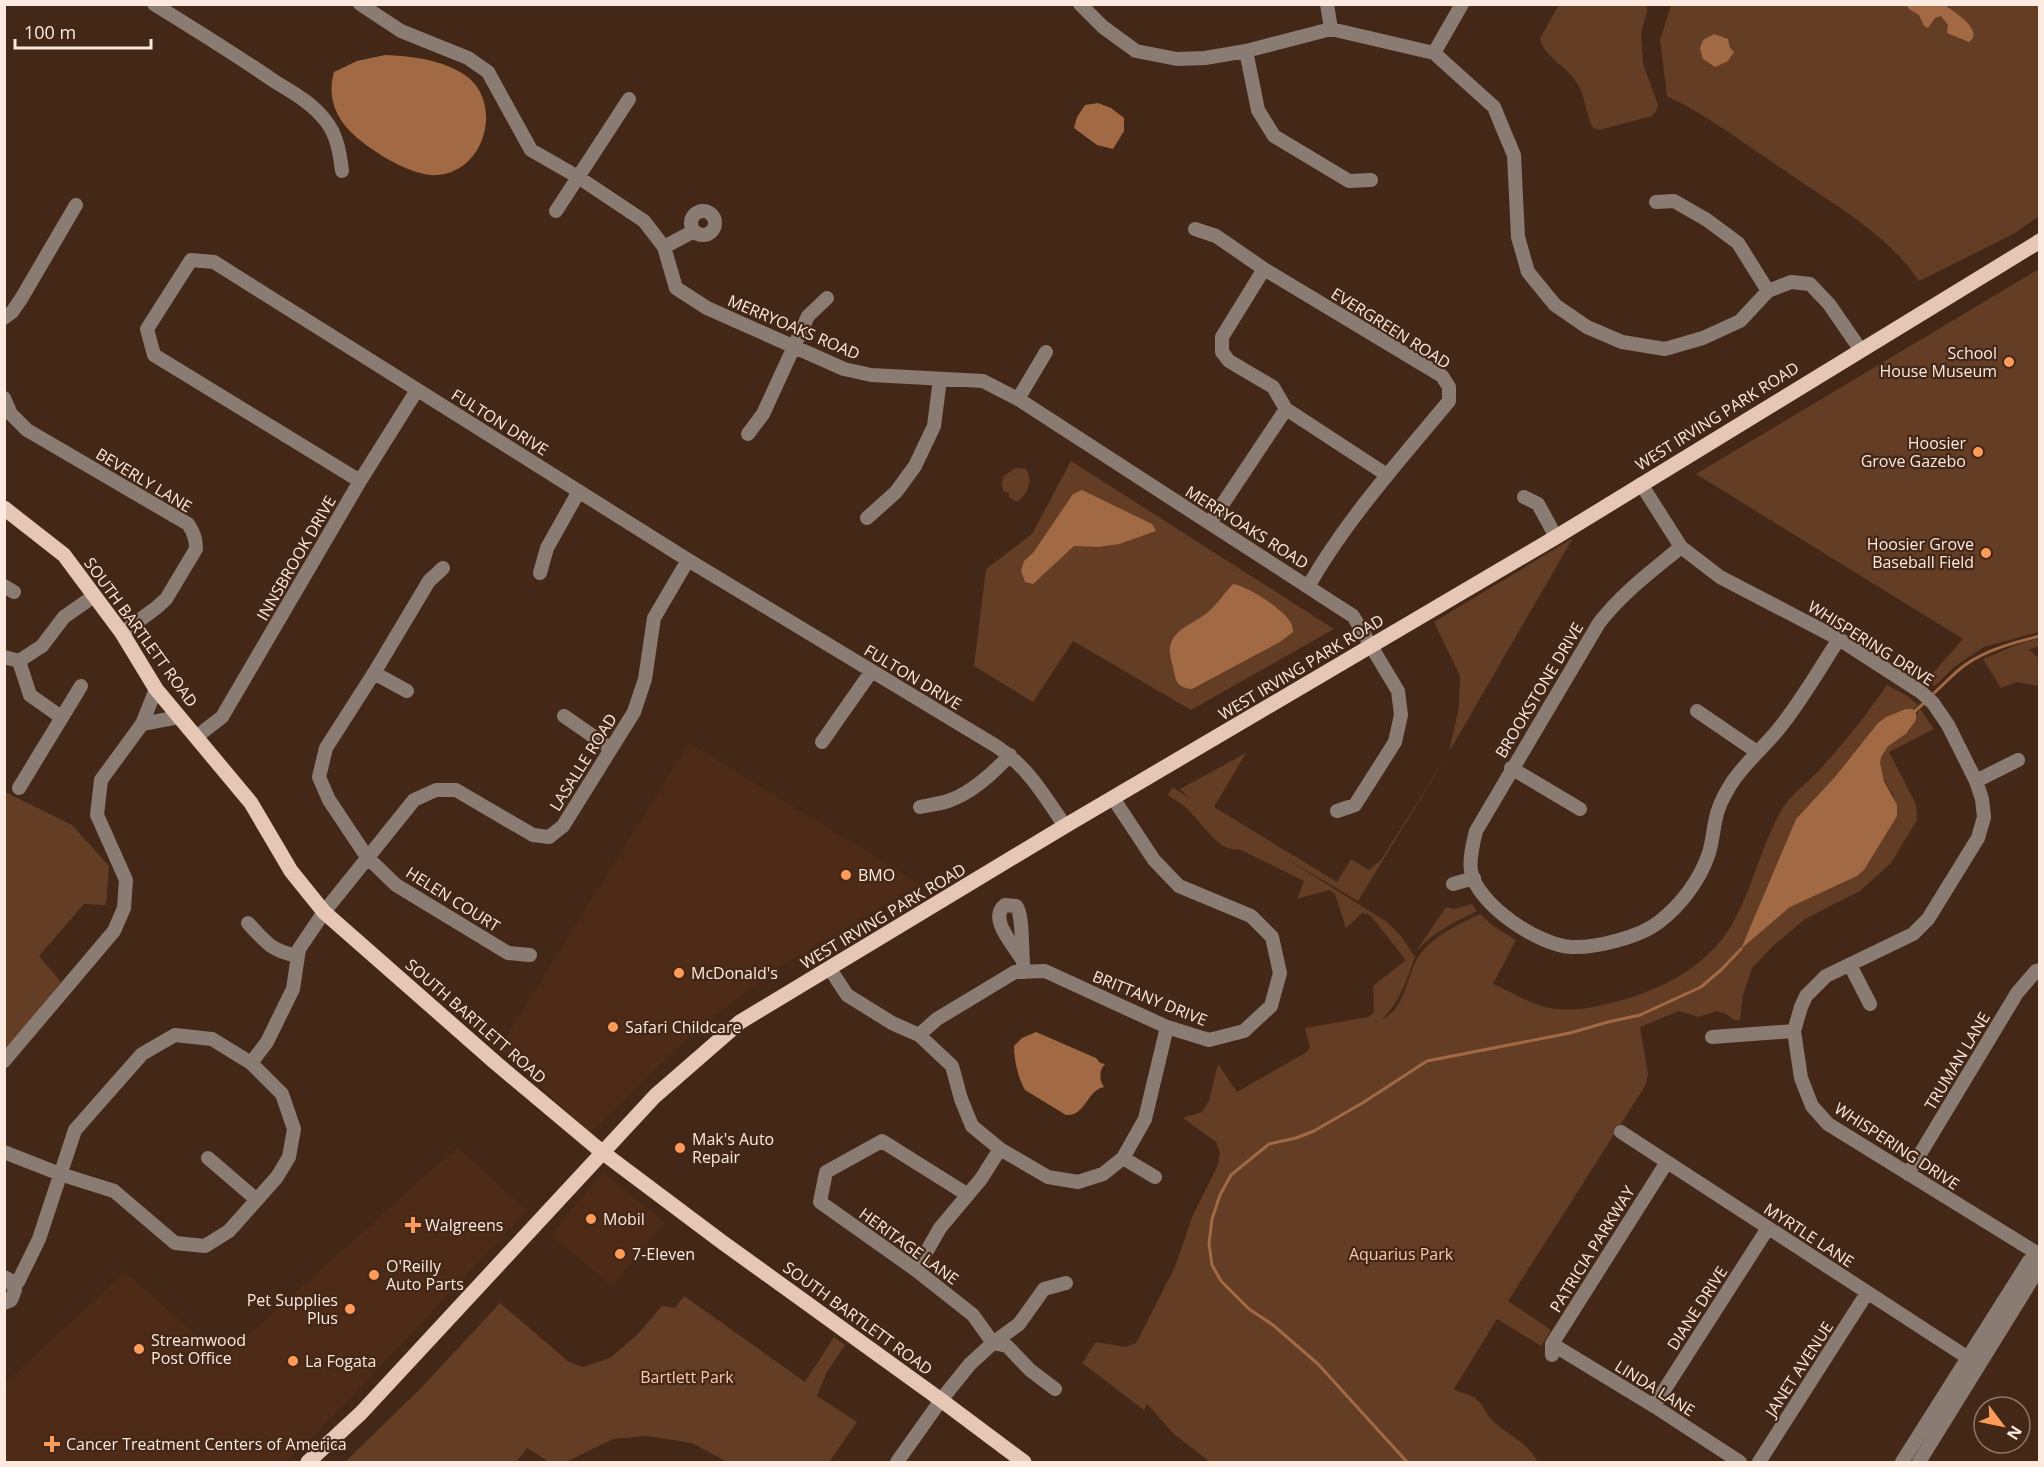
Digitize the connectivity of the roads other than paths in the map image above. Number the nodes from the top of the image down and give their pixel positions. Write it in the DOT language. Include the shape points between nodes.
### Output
graph roads {
  1 [pos="154,4"];
  2 [pos="360,4"];
  3 [pos="1080,4"];
  4 [pos="1327,4"];
  5 [pos="1462,4"];
  6 [pos="1331,29"];
  7 [pos="1246,51"];
  8 [pos="1434,53"];
  9 [pos="629,99"];
  10 [pos="342,171"];
  11 [pos="578,177"];
  12 [pos="1371,180"];
  13 [pos="1656,202"];
  14 [pos="76,205"];
  15 [pos="556,211"];
  16 [pos="1195,229"];
  17 [pos="694,231"];
  18 [pos="2040,241"];
  19 [pos="664,247"];
  20 [pos="1264,269"];
  21 [pos="1768,291"];
  22 [pos="827,298"];
  23 [pos="4,318"];
  24 [pos="792,347"];
  25 [pos="1860,349"];
  26 [pos="1046,352"];
  27 [pos="940,379"];
  28 [pos="417,390"];
  29 [pos="4,398"];
  30 [pos="1018,399"];
  31 [pos="1286,410"];
  32 [pos="748,434"];
  33 [pos="1387,476"];
  34 [pos="360,481"];
  35 [pos="1641,484"];
  36 [pos="579,491"];
  37 [pos="1524,497"];
  38 [pos="4,508"];
  39 [pos="867,518"];
  40 [pos="1210,523"];
  41 [pos="1556,537"];
  42 [pos="1681,547"];
  43 [pos="688,561"];
  44 [pos="443,568"];
  45 [pos="540,573"];
  46 [pos="1309,585"];
  47 [pos="93,596"];
  48 [pos="122,633"];
  49 [pos="1839,639"];
  50 [pos="1372,645"];
  51 [pos="4,657"];
  52 [pos="19,661"];
  53 [pos="871,672"];
  54 [pos="374,673"];
  55 [pos="81,686"];
  56 [pos="156,689"];
  57 [pos="407,690"];
  58 [pos="1697,711"];
  59 [pos="564,716"];
  60 [pos="61,717"];
  61 [pos="179,717"];
  62 [pos="142,724"];
  63 [pos="196,737"];
  64 [pos="822,742"];
  65 [pos="610,748"];
  66 [pos="1757,752"];
  67 [pos="1010,755"];
  68 [pos="2018,760"];
  69 [pos="1512,768"];
  70 [pos="1976,781"];
  71 [pos="19,789"];
  72 [pos="1113,798"];
  73 [pos="920,807"];
  74 [pos="1580,809"];
  75 [pos="1337,811"];
  76 [pos="1065,826"];
  77 [pos="367,857"];
  78 [pos="1474,878"];
  79 [pos="1453,884"];
  80 [pos="324,912"];
  81 [pos="250,930"];
  82 [pos="530,955"];
  83 [pos="298,956"];
  84 [pos="1850,965"];
  85 [pos="830,969"];
  86 [pos="2040,970"];
  87 [pos="1870,1004"];
  88 [pos="1167,1026"];
  89 [pos="1794,1031"];
  90 [pos="919,1035"];
  91 [pos="1712,1037"];
  92 [pos="4,1061"];
  93 [pos="251,1063"];
  94 [pos="1621,1132"];
  95 [pos="1000,1149"];
  96 [pos="4,1152"];
  97 [pos="602,1152"];
  98 [pos="208,1158"];
  99 [pos="1123,1158"];
  100 [pos="1666,1162"];
  101 [pos="60,1174"];
  102 [pos="1908,1174"];
  103 [pos="1155,1177"];
  104 [pos="968,1195"];
  105 [pos="257,1200"];
  106 [pos="1768,1228"];
  107 [pos="2040,1255"];
  108 [pos="2040,1262"];
  109 [pos="916,1270"];
  110 [pos="9,1280"];
  111 [pos="1066,1283"];
  112 [pos="1867,1293"];
  113 [pos="4,1304"];
  114 [pos="993,1343"];
  115 [pos="1552,1349"];
  116 [pos="1973,1361"];
  117 [pos="1055,1389"];
  118 [pos="941,1400"];
  119 [pos="1654,1406"];
  120 [pos="1910,1461"];
  121 [pos="308,1462"];
  122 [pos="897,1462"];
  123 [pos="1024,1462"];
  124 [pos="1740,1462"];
  125 [pos="1759,1462"];
  1 -- 10 [label="street" via="313,107 332,130"];
  2 -- 11 [label="street, MERRYOAKS ROAD" via="401,31 468,58 488,72 531,150"];
  3 -- 7 [label="street" via="1136,51 1177,59"];
  4 -- 6 [label="street"];
  5 -- 8 [label="street"];
  6 -- 7 [label="street"];
  6 -- 8 [label="street"];
  7 -- 12 [label="street" via="1258,110 1274,136 1349,181"];
  8 -- 21 [label="street" via="1494,107 1514,155 1518,237 1528,272 1555,305 1587,327 1622,342 1665,348 1703,338 1740,321"];
  9 -- 11 [label="street"];
  11 -- 15 [label="street"];
  11 -- 19 [label="street, MERRYOAKS ROAD" via="644,221"];
  13 -- 21 [label="street" via="1674,201 1738,243"];
  14 -- 23 [label="street" via="21,299"];
  16 -- 20 [label="street, EVERGREEN ROAD" via="1216,236"];
  17 -- 19 [label="street"];
  18 -- 25 [label="main road, WEST IRVING PARK ROAD"];
  19 -- 24 [label="street, MERRYOAKS ROAD" via="676,288 707,308"];
  20 -- 31 [label="street" via="1222,337 1222,352 1228,361 1273,387"];
  20 -- 33 [label="street, EVERGREEN ROAD" via="1442,376 1449,387 1449,401"];
  21 -- 25 [label="street" via="1791,282 1810,284 1830,304"];
  22 -- 24 [label="street" via="808,316"];
  24 -- 27 [label="street, MERRYOAKS ROAD" via="844,369 871,375"];
  24 -- 32 [label="street" via="764,414"];
  25 -- 35 [label="main road, WEST IRVING PARK ROAD"];
  26 -- 30 [label="street"];
  27 -- 30 [label="street, MERRYOAKS ROAD" via="983,381"];
  27 -- 39 [label="street" via="934,426 915,465 896,492"];
  28 -- 34 [label="street, INNSBROOK DRIVE"];
  28 -- 34 [label="street, FULTON DRIVE" via="214,262 191,260 147,329 154,355"];
  28 -- 36 [label="street, FULTON DRIVE"];
  29 -- 48 [label="street, BEVERLY LANE" via="27,430 188,524 193,531 196,549 166,599"];
  30 -- 40 [label="street, MERRYOAKS ROAD"];
  31 -- 33 [label="street"];
  31 -- 40 [label="street"];
  33 -- 46 [label="street, EVERGREEN ROAD" via="1326,555"];
  34 -- 63 [label="street, INNSBROOK DRIVE" via="222,717"];
  35 -- 41 [label="main road, WEST IRVING PARK ROAD"];
  35 -- 42 [label="street, WHISPERING DRIVE"];
  36 -- 43 [label="street, FULTON DRIVE"];
  36 -- 45 [label="street" via="547,548"];
  37 -- 41 [label="street" via="1538,504"];
  38 -- 47 [label="main road, SOUTH BARTLETT ROAD" via="64,555"];
  40 -- 46 [label="street, MERRYOAKS ROAD"];
  41 -- 50 [label="main road, WEST IRVING PARK ROAD"];
  42 -- 49 [label="street, WHISPERING DRIVE" via="1720,577"];
  42 -- 69 [label="street, BROOKSTONE DRIVE" via="1613,605 1599,623"];
  43 -- 53 [label="street, FULTON DRIVE"];
  43 -- 65 [label="street, LASALLE ROAD" via="654,618 645,679 634,712"];
  44 -- 54 [label="street, HELEN COURT" via="429,581"];
  46 -- 50 [label="street, MERRYOAKS ROAD" via="1353,616"];
  47 -- 48 [label="main road, SOUTH BARTLETT ROAD"];
  47 -- 52 [label="street" via="64,617 42,646"];
  48 -- 56 [label="main road, SOUTH BARTLETT ROAD"];
  49 -- 66 [label="street" via="1792,711"];
  49 -- 70 [label="street, WHISPERING DRIVE" via="1933,703"];
  50 -- 72 [label="main road, WEST IRVING PARK ROAD"];
  50 -- 75 [label="street, MERRYOAKS ROAD" via="1398,691 1401,716 1395,742 1355,805"];
  51 -- 52 [label="street"];
  52 -- 60 [label="street" via="30,695"];
  53 -- 64 [label="street"];
  53 -- 67 [label="street, FULTON DRIVE"];
  54 -- 57 [label="street"];
  54 -- 77 [label="street, HELEN COURT" via="326,748 319,777 329,800"];
  55 -- 60 [label="street"];
  56 -- 61 [label="main road, SOUTH BARTLETT ROAD"];
  56 -- 62 [label="street"];
  58 -- 66 [label="street"];
  59 -- 65 [label="street"];
  60 -- 71 [label="street"];
  61 -- 62 [label="street"];
  61 -- 63 [label="main road, SOUTH BARTLETT ROAD"];
  62 -- 92 [label="street" via="101,780 97,815 126,880 124,908 114,931"];
  63 -- 80 [label="main road, SOUTH BARTLETT ROAD" via="251,803 291,871"];
  65 -- 77 [label="street, LASALLE ROAD" via="563,826 549,837 533,835 456,790 436,790 414,800"];
  66 -- 78 [label="street" via="1730,785 1715,818 1709,852 1690,889 1657,924 1623,938 1586,946 1561,946 1515,923 1492,906"];
  67 -- 73 [label="street" via="958,797"];
  67 -- 76 [label="street, FULTON DRIVE" via="1028,772"];
  68 -- 70 [label="street"];
  69 -- 74 [label="street"];
  69 -- 78 [label="street, BROOKSTONE DRIVE" via="1476,831 1471,871"];
  70 -- 84 [label="street, WHISPERING DRIVE" via="1983,808 1981,830 1928,919 1913,934"];
  72 -- 76 [label="main road, WEST IRVING PARK ROAD"];
  72 -- 88 [label="street, BRITTANY DRIVE" via="1154,860 1179,886 1251,916 1272,937 1277,955 1280,973 1271,1006 1244,1030 1209,1040"];
  76 -- 85 [label="main road, WEST IRVING PARK ROAD"];
  77 -- 80 [label="street, LASALLE ROAD"];
  77 -- 82 [label="street, HELEN COURT" via="396,885 508,953"];
  78 -- 79 [label="street"];
  80 -- 83 [label="street, LASALLE ROAD"];
  80 -- 97 [label="main road, SOUTH BARTLETT ROAD"];
  81 -- 83 [label="street" via="268,951"];
  83 -- 93 [label="street" via="293,989 267,1042"];
  84 -- 87 [label="street"];
  84 -- 89 [label="street, WHISPERING DRIVE" via="1826,976 1806,996"];
  85 -- 90 [label="street" via="847,995"];
  85 -- 97 [label="main road, WEST IRVING PARK ROAD" via="740,1022 655,1096"];
  86 -- 102 [label="street, TRUMAN LANE" via="2017,993"];
  88 -- 90 [label="street, BRITTANY DRIVE" via="1045,971 1023,965 937,1019"];
  88 -- 99 [label="street" via="1145,1119"];
  89 -- 91 [label="street"];
  89 -- 102 [label="street, WHISPERING DRIVE" via="1800,1078 1812,1106 1835,1128"];
  90 -- 95 [label="street" via="952,1066 972,1126"];
  93 -- 101 [label="street" via="212,1039 175,1035 166,1040 142,1054 75,1130"];
  93 -- 105 [label="street" via="282,1094 294,1129 289,1157"];
  94 -- 100 [label="street, MYRTLE LANE"];
  95 -- 99 [label="street" via="1048,1177 1078,1182 1103,1174"];
  95 -- 104 [label="street"];
  96 -- 101 [label="street"];
  97 -- 118 [label="main road, SOUTH BARTLETT ROAD"];
  97 -- 121 [label="main road, WEST IRVING PARK ROAD" via="361,1413"];
  98 -- 105 [label="street"];
  99 -- 103 [label="street"];
  100 -- 106 [label="street, MYRTLE LANE"];
  100 -- 115 [label="street, PATRICIA PARKWAY"];
  101 -- 105 [label="street" via="114,1191 175,1243 205,1246 230,1231"];
  101 -- 110 [label="street" via="39,1239 18,1282"];
  102 -- 107 [label="street, WHISPERING DRIVE"];
  104 -- 109 [label="street" via="940,1228"];
  104 -- 109 [label="street, HERITAGE LANE" via="882,1141 826,1172 820,1202"];
  106 -- 112 [label="street, MYRTLE LANE"];
  106 -- 119 [label="street, DIANE DRIVE"];
  107 -- 116 [label="street" via="2029,1261"];
  108 -- 116 [label="street"];
  109 -- 114 [label="street, HERITAGE LANE" via="973,1315"];
  110 -- 113 [label="street" via="14,1295"];
  111 -- 114 [label="street" via="1044,1289 1020,1324"];
  112 -- 116 [label="street, MYRTLE LANE"];
  112 -- 125 [label="street, JANET AVENUE"];
  114 -- 117 [label="street" via="1007,1346"];
  114 -- 118 [label="street"];
  115 -- 119 [label="street, LINDA LANE"];
  116 -- 120 [label="street"];
  118 -- 122 [label="street"];
  118 -- 123 [label="main road, SOUTH BARTLETT ROAD"];
  119 -- 124 [label="street, LINDA LANE"];
}
